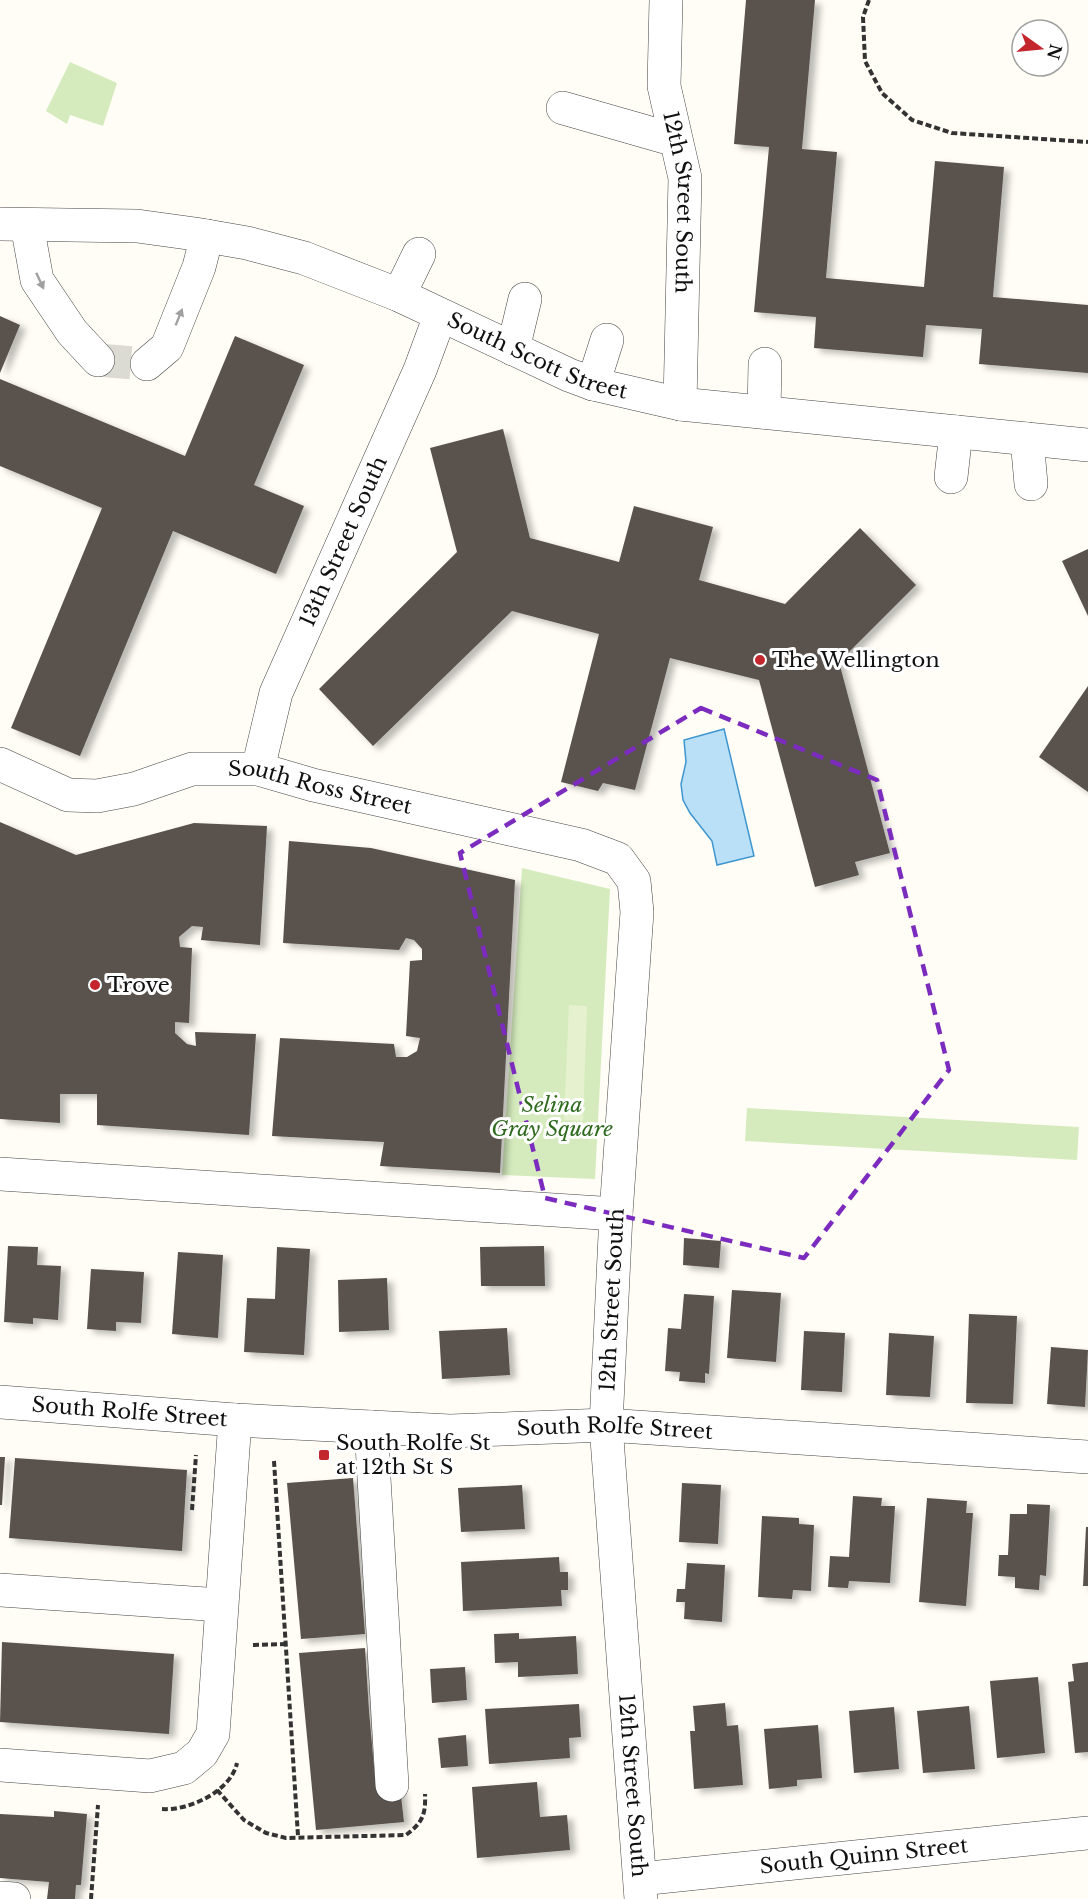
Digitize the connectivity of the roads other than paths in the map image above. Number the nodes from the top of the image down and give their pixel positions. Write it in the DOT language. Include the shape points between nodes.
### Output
graph roads {
  1 [pos="666,0"];
  2 [pos="563,108"];
  3 [pos="675,140"];
  4 [pos="14,225"];
  5 [pos="207,236"];
  6 [pos="418,254"];
  7 [pos="399,295"];
  8 [pos="525,299"];
  9 [pos="440,315"];
  10 [pos="608,340"];
  11 [pos="513,349"];
  12 [pos="98,360"];
  13 [pos="147,364"];
  14 [pos="765,364"];
  15 [pos="593,384"];
  16 [pos="680,404"];
  17 [pos="764,412"];
  18 [pos="956,432"];
  19 [pos="1027,439"];
  20 [pos="1088,445"];
  21 [pos="951,477"];
  22 [pos="1031,484"];
  23 [pos="0,764"];
  24 [pos="258,769"];
  25 [pos="634,881"];
  26 [pos="0,1174"];
  27 [pos="616,1214"];
  28 [pos="0,1402"];
  29 [pos="235,1420"];
  30 [pos="606,1425"];
  31 [pos="371,1427"];
  32 [pos="1088,1457"];
  33 [pos="0,1590"];
  34 [pos="221,1605"];
  35 [pos="0,1765"];
  36 [pos="392,1785"];
  37 [pos="1088,1833"];
  38 [pos="640,1889"];
  39 [pos="0,1898"];
  40 [pos="14,1899"];
  1 -- 3 [label="street, 12th Street South" via="664,86"];
  2 -- 3 [label="street"];
  3 -- 16 [label="street, 12th Street South" via="685,178"];
  4 -- 5 [label="street, South Scott Street" via="137,226"];
  4 -- 12 [label="street, one-way" via="37,280 72,332"];
  5 -- 7 [label="street, South Scott Street" via="303,258"];
  13 -- 5 [label="street, one-way" via="167,347"];
  6 -- 7 [label="street"];
  7 -- 9 [label="street, South Scott Street"];
  8 -- 11 [label="street"];
  9 -- 11 [label="street, South Scott Street"];
  9 -- 24 [label="street, 13th Street South" via="420,370 276,693"];
  10 -- 15 [label="street"];
  11 -- 15 [label="street, South Scott Street"];
  14 -- 17 [label="street"];
  15 -- 16 [label="street, South Scott Street"];
  16 -- 17 [label="street, South Scott Street"];
  17 -- 18 [label="street, South Scott Street"];
  18 -- 19 [label="street, South Scott Street"];
  18 -- 21 [label="street"];
  19 -- 20 [label="street, South Scott Street"];
  19 -- 22 [label="street"];
  23 -- 24 [label="street, South Ross Street" via="68,795 97,796 134,789 192,770"];
  24 -- 25 [label="street, South Ross Street" via="581,845 618,859"];
  25 -- 27 [label="street, 12th Street South" via="637,912"];
  26 -- 27 [label="street"];
  27 -- 30 [label="street, 12th Street South"];
  28 -- 29 [label="street, South Rolfe Street"];
  29 -- 31 [label="street, South Rolfe Street"];
  29 -- 34 [label="street"];
  30 -- 31 [label="street, South Rolfe Street" via="450,1431"];
  30 -- 32 [label="street, South Rolfe Street"];
  30 -- 38 [label="street, 12th Street South"];
  31 -- 36 [label="street"];
  33 -- 34 [label="street"];
  34 -- 35 [label="street" via="213,1734 202,1753 184,1768 150,1776"];
  37 -- 38 [label="street, South Quinn Street"];
  39 -- 40 [label="street"];
}
